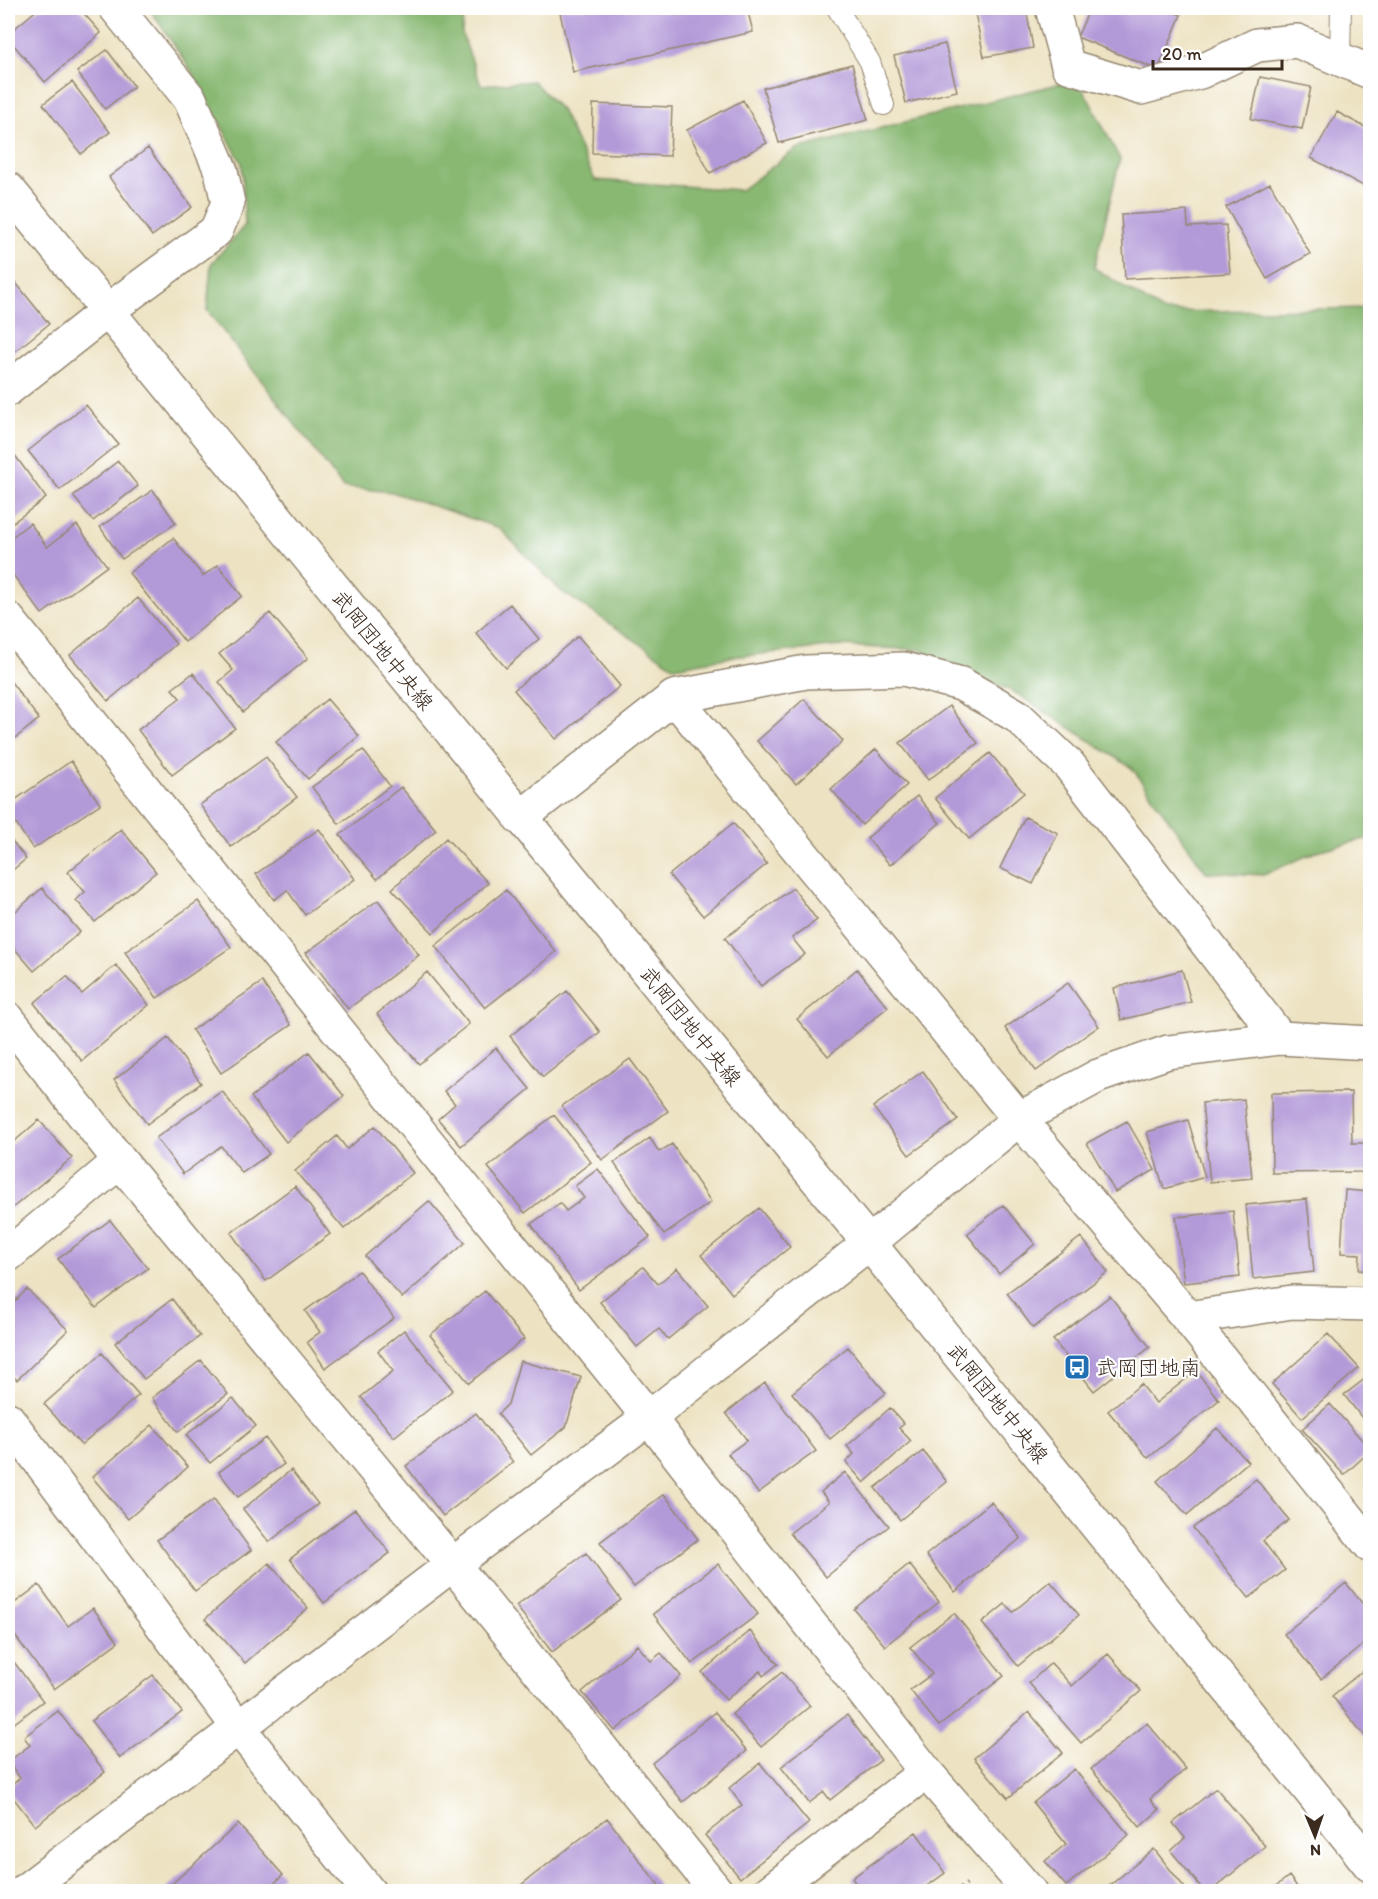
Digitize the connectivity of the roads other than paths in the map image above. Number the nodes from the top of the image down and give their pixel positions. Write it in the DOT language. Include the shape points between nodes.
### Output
graph roads {
  1 [pos="116,8"];
  2 [pos="837,8"];
  3 [pos="1052,8"];
  4 [pos="1341,8"];
  5 [pos="1340,59"];
  6 [pos="1371,72"];
  7 [pos="884,105"];
  8 [pos="8,189"];
  9 [pos="107,311"];
  10 [pos="8,389"];
  11 [pos="8,619"];
  12 [pos="674,697"];
  13 [pos="520,818"];
  14 [pos="8,1019"];
  15 [pos="1280,1038"];
  16 [pos="1371,1043"];
  17 [pos="1019,1119"];
  18 [pos="120,1161"];
  19 [pos="869,1243"];
  20 [pos="8,1255"];
  21 [pos="1371,1304"];
  22 [pos="1188,1318"];
  23 [pos="649,1418"];
  24 [pos="8,1419"];
  25 [pos="1371,1545"];
  26 [pos="453,1564"];
  27 [pos="238,1727"];
  28 [pos="926,1772"];
  29 [pos="1371,1865"];
  30 [pos="8,1878"];
  31 [pos="18,1892"];
  32 [pos="23,1892"];
  33 [pos="369,1892"];
  34 [pos="717,1892"];
  35 [pos="769,1892"];
  36 [pos="1030,1892"];
  1 -- 9 [label="street" via="190,99 221,171 228,203 216,231"];
  2 -- 7 [label="lane" via="870,62"];
  3 -- 5 [label="street" via="1068,66 1141,88 1200,72 1257,45 1297,40"];
  4 -- 5 [label="lane"];
  5 -- 6 [label="street"];
  8 -- 9 [label="street, 武岡団地中央線"];
  9 -- 10 [label="street"];
  9 -- 13 [label="street, 武岡団地中央線"];
  11 -- 23 [label="street"];
  12 -- 13 [label="street"];
  12 -- 15 [label="street" via="806,672 904,669 961,684 1017,716 1069,765"];
  12 -- 17 [label="street"];
  13 -- 19 [label="street, 武岡団地中央線"];
  14 -- 18 [label="street"];
  15 -- 16 [label="street"];
  15 -- 17 [label="street" via="1168,1052 1098,1076"];
  17 -- 19 [label="street"];
  17 -- 22 [label="street"];
  18 -- 20 [label="street"];
  18 -- 26 [label="street"];
  19 -- 23 [label="street"];
  19 -- 29 [label="street, 武岡団地中央線"];
  21 -- 22 [label="street" via="1292,1302"];
  22 -- 25 [label="street"];
  23 -- 26 [label="street"];
  23 -- 28 [label="street"];
  24 -- 27 [label="street"];
  26 -- 27 [label="street"];
  26 -- 34 [label="street"];
  27 -- 32 [label="street"];
  27 -- 33 [label="street"];
  28 -- 35 [label="street"];
  28 -- 36 [label="street"];
  30 -- 31 [label="street"];
}
